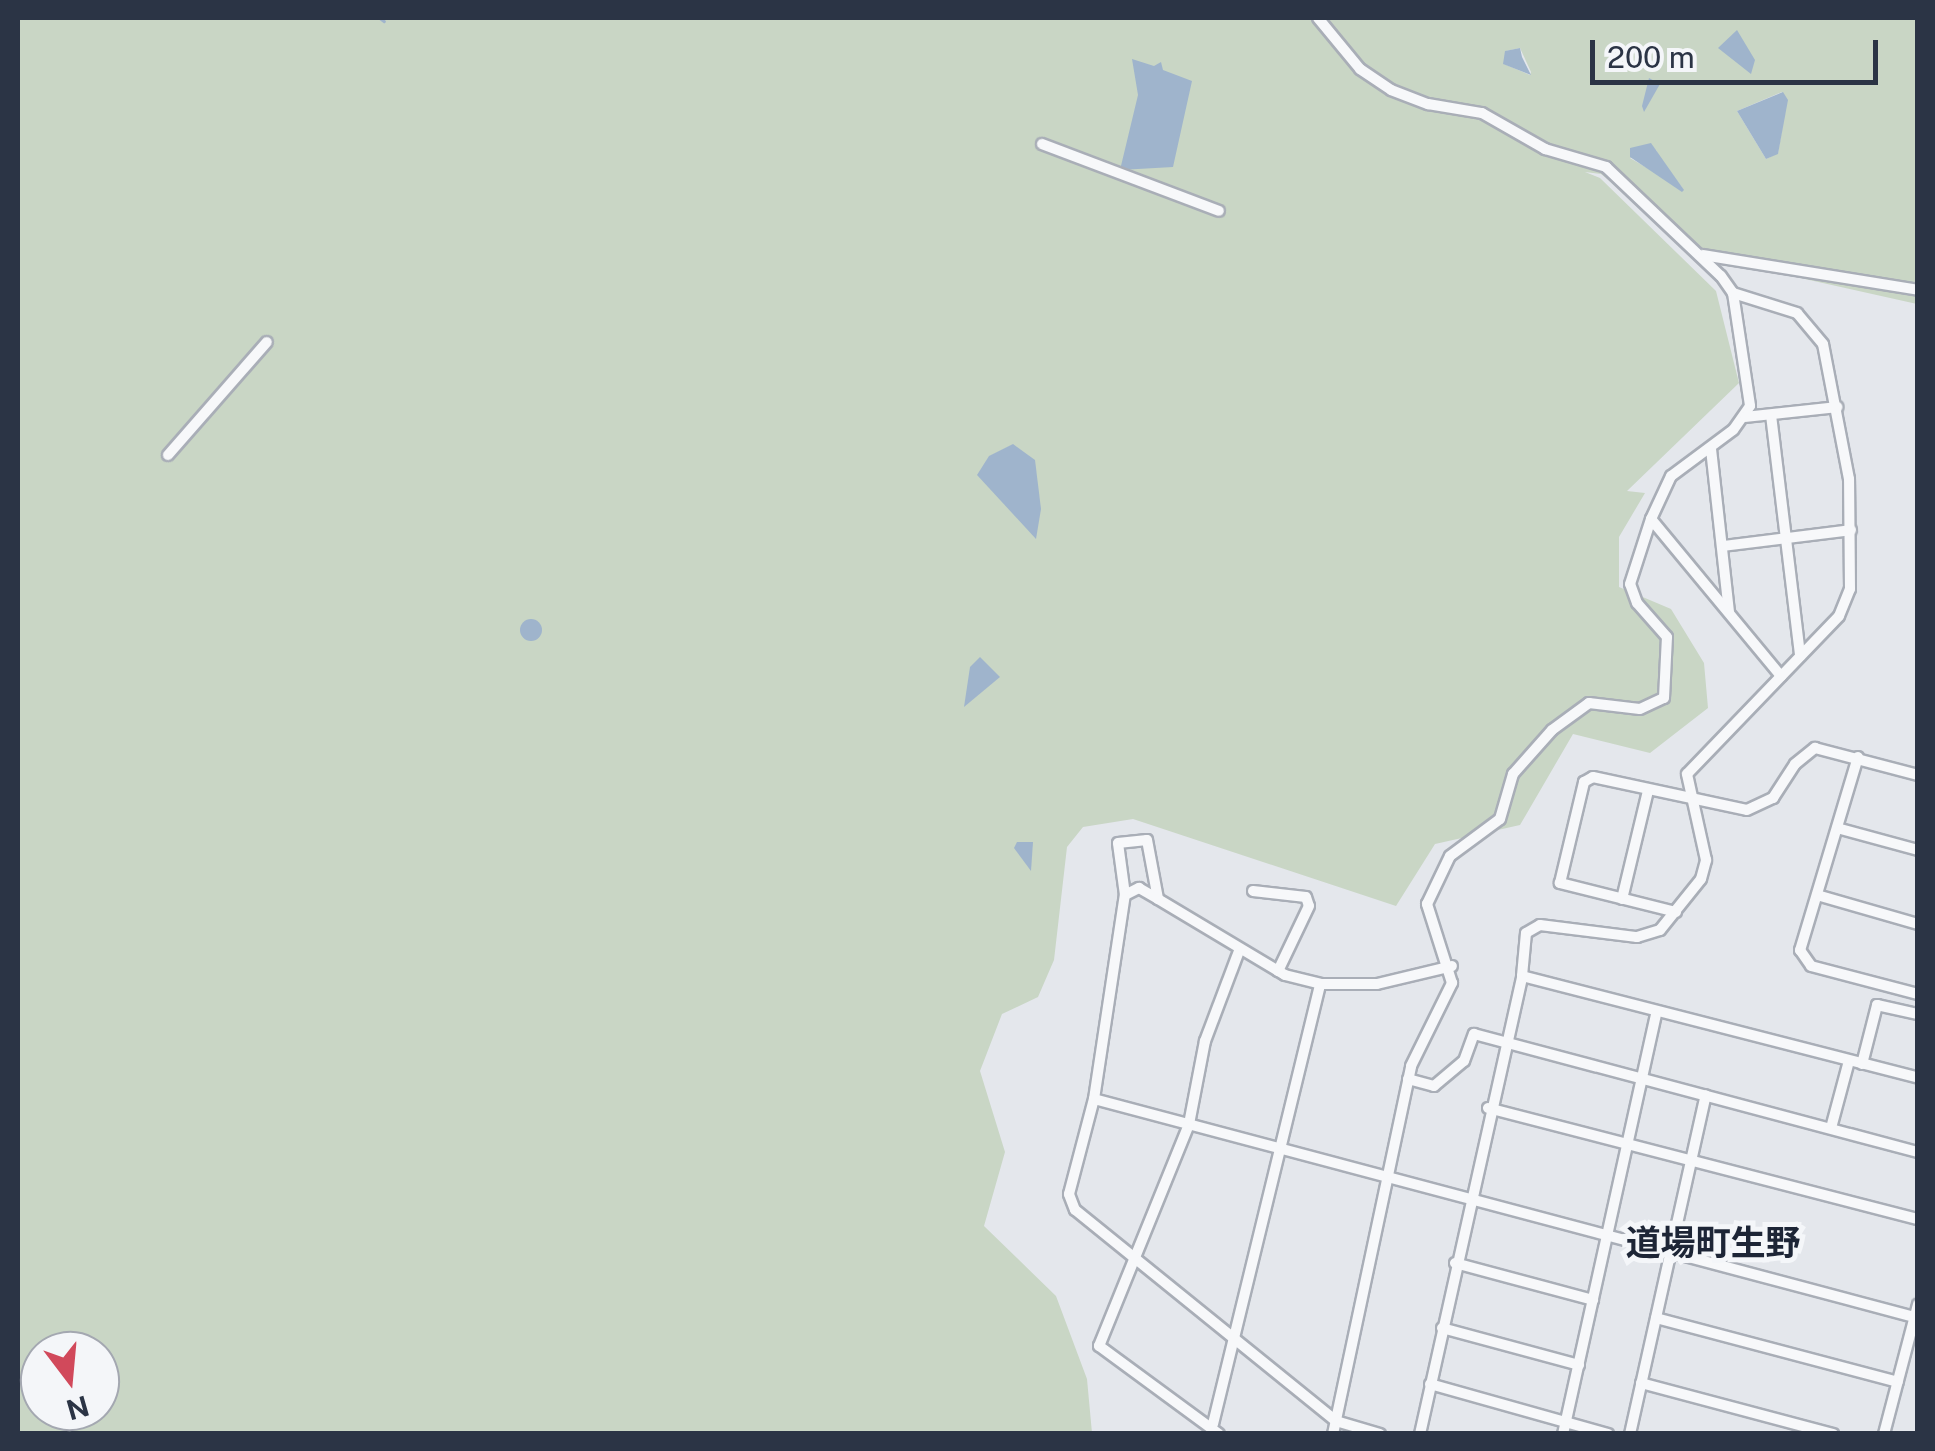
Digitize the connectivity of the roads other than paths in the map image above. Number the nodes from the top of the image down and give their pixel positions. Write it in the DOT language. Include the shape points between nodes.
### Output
graph roads {
  1 [pos="1318,18"];
  2 [pos="1042,144"];
  3 [pos="1220,211"];
  4 [pos="1702,254"];
  5 [pos="1918,290"];
  6 [pos="1733,293"];
  7 [pos="267,342"];
  8 [pos="1837,407"];
  9 [pos="1771,415"];
  10 [pos="1745,417"];
  11 [pos="1711,448"];
  12 [pos="168,454"];
  13 [pos="1651,520"];
  14 [pos="1851,530"];
  15 [pos="1786,538"];
  16 [pos="1723,546"];
  17 [pos="1729,614"];
  18 [pos="1800,656"];
  19 [pos="1781,676"];
  20 [pos="1858,758"];
  21 [pos="1918,775"];
  22 [pos="1648,790"];
  23 [pos="1692,801"];
  24 [pos="1837,828"];
  25 [pos="1918,850"];
  26 [pos="1253,891"];
  27 [pos="1124,895"];
  28 [pos="1817,895"];
  29 [pos="1158,899"];
  30 [pos="1622,899"];
  31 [pos="1676,912"];
  32 [pos="1918,924"];
  33 [pos="1239,950"];
  34 [pos="1452,966"];
  35 [pos="1278,972"];
  36 [pos="1522,976"];
  37 [pos="1320,984"];
  38 [pos="1918,994"];
  39 [pos="1657,1010"];
  40 [pos="1918,1014"];
  41 [pos="1505,1042"];
  42 [pos="1849,1060"];
  43 [pos="1862,1064"];
  44 [pos="1642,1078"];
  45 [pos="1918,1078"];
  46 [pos="1408,1079"];
  47 [pos="1706,1095"];
  48 [pos="1094,1099"];
  49 [pos="1488,1108"];
  50 [pos="1189,1124"];
  51 [pos="1830,1128"];
  52 [pos="1627,1144"];
  53 [pos="1280,1148"];
  54 [pos="1918,1152"];
  55 [pos="1691,1160"];
  56 [pos="1387,1177"];
  57 [pos="1469,1198"];
  58 [pos="1918,1219"];
  59 [pos="1607,1235"];
  60 [pos="1671,1252"];
  61 [pos="1136,1262"];
  62 [pos="1456,1263"];
  63 [pos="1593,1300"];
  64 [pos="1918,1304"];
  65 [pos="1656,1318"];
  66 [pos="1916,1318"];
  67 [pos="1442,1328"];
  68 [pos="1233,1342"];
  69 [pos="1578,1365"];
  70 [pos="1898,1382"];
  71 [pos="1641,1383"];
  72 [pos="1430,1384"];
  73 [pos="1334,1427"];
  74 [pos="1565,1428"];
  75 [pos="1216,1429"];
  76 [pos="1380,1434"];
  77 [pos="1420,1434"];
  78 [pos="1608,1434"];
  79 [pos="1630,1434"];
  80 [pos="1833,1434"];
  81 [pos="1884,1434"];
  1 -- 4 [label="street" via="1360,68 1391,90 1482,112 1544,149 1606,167"];
  2 -- 3 [label="street"];
  4 -- 5 [label="street"];
  4 -- 6 [label="street"];
  6 -- 8 [label="street" via="1784,306 1810,326 1823,344"];
  6 -- 10 [label="street" via="1752,394"];
  7 -- 12 [label="street"];
  8 -- 9 [label="street"];
  8 -- 14 [label="street"];
  9 -- 10 [label="street"];
  9 -- 15 [label="street"];
  10 -- 11 [label="street"];
  11 -- 13 [label="street" via="1671,476"];
  11 -- 16 [label="street"];
  13 -- 17 [label="street"];
  13 -- 34 [label="street" via="1630,584 1667,637 1664,698 1640,709 1602,703 1579,708 1514,774 1500,820 1450,856 1427,904"];
  14 -- 15 [label="street"];
  14 -- 18 [label="street" via="1846,602"];
  15 -- 16 [label="street"];
  15 -- 18 [label="street"];
  16 -- 17 [label="street"];
  17 -- 19 [label="street"];
  18 -- 19 [label="street"];
  19 -- 23 [label="street" via="1688,774"];
  20 -- 21 [label="street"];
  20 -- 23 [label="street" via="1815,748 1795,764 1773,798 1747,810"];
  20 -- 24 [label="street"];
  22 -- 23 [label="street"];
  22 -- 30 [label="street"];
  22 -- 30 [label="street" via="1594,777 1584,782 1560,884"];
  23 -- 31 [label="street" via="1706,860"];
  24 -- 25 [label="street"];
  24 -- 28 [label="street"];
  26 -- 35 [label="street" via="1306,897 1309,906"];
  27 -- 29 [label="street" via="1139,888"];
  27 -- 29 [label="street" via="1118,843 1147,840"];
  27 -- 48 [label="street"];
  28 -- 32 [label="street"];
  28 -- 38 [label="street" via="1802,960"];
  29 -- 33 [label="street"];
  30 -- 31 [label="street"];
  31 -- 36 [label="street" via="1660,930 1637,938 1540,925 1526,933"];
  33 -- 35 [label="street"];
  33 -- 50 [label="street" via="1206,1041"];
  34 -- 37 [label="street" via="1393,982"];
  34 -- 46 [label="street" via="1452,983"];
  35 -- 37 [label="street"];
  36 -- 39 [label="street"];
  36 -- 41 [label="street"];
  37 -- 53 [label="street"];
  39 -- 42 [label="street"];
  39 -- 44 [label="street"];
  40 -- 43 [label="street" via="1877,1005"];
  41 -- 44 [label="street"];
  41 -- 46 [label="street" via="1474,1034 1464,1061 1434,1086"];
  41 -- 49 [label="street"];
  42 -- 43 [label="street"];
  42 -- 51 [label="street"];
  43 -- 45 [label="street"];
  44 -- 47 [label="street"];
  44 -- 52 [label="street"];
  46 -- 56 [label="street"];
  47 -- 51 [label="street"];
  47 -- 55 [label="street"];
  48 -- 50 [label="street"];
  48 -- 61 [label="street" via="1069,1194 1076,1210"];
  49 -- 52 [label="street"];
  49 -- 57 [label="street"];
  50 -- 53 [label="street"];
  50 -- 61 [label="street"];
  51 -- 54 [label="street"];
  52 -- 55 [label="street"];
  52 -- 59 [label="street"];
  53 -- 56 [label="street"];
  53 -- 68 [label="street"];
  55 -- 58 [label="street"];
  55 -- 60 [label="street"];
  56 -- 57 [label="street"];
  56 -- 73 [label="street"];
  57 -- 59 [label="street"];
  57 -- 62 [label="street"];
  59 -- 60 [label="street"];
  59 -- 63 [label="street"];
  60 -- 65 [label="street"];
  60 -- 66 [label="street"];
  61 -- 68 [label="street"];
  61 -- 75 [label="street" via="1100,1346"];
  62 -- 63 [label="street"];
  62 -- 67 [label="street"];
  63 -- 69 [label="street"];
  64 -- 66 [label="street"];
  65 -- 70 [label="street"];
  65 -- 71 [label="street"];
  66 -- 70 [label="street"];
  67 -- 69 [label="street"];
  67 -- 72 [label="street"];
  68 -- 73 [label="street"];
  68 -- 75 [label="street"];
  69 -- 74 [label="street"];
  70 -- 81 [label="street"];
  71 -- 79 [label="street"];
  71 -- 80 [label="street"];
  72 -- 74 [label="street"];
  72 -- 77 [label="street"];
  73 -- 76 [label="street"];
  74 -- 78 [label="street"];
}
